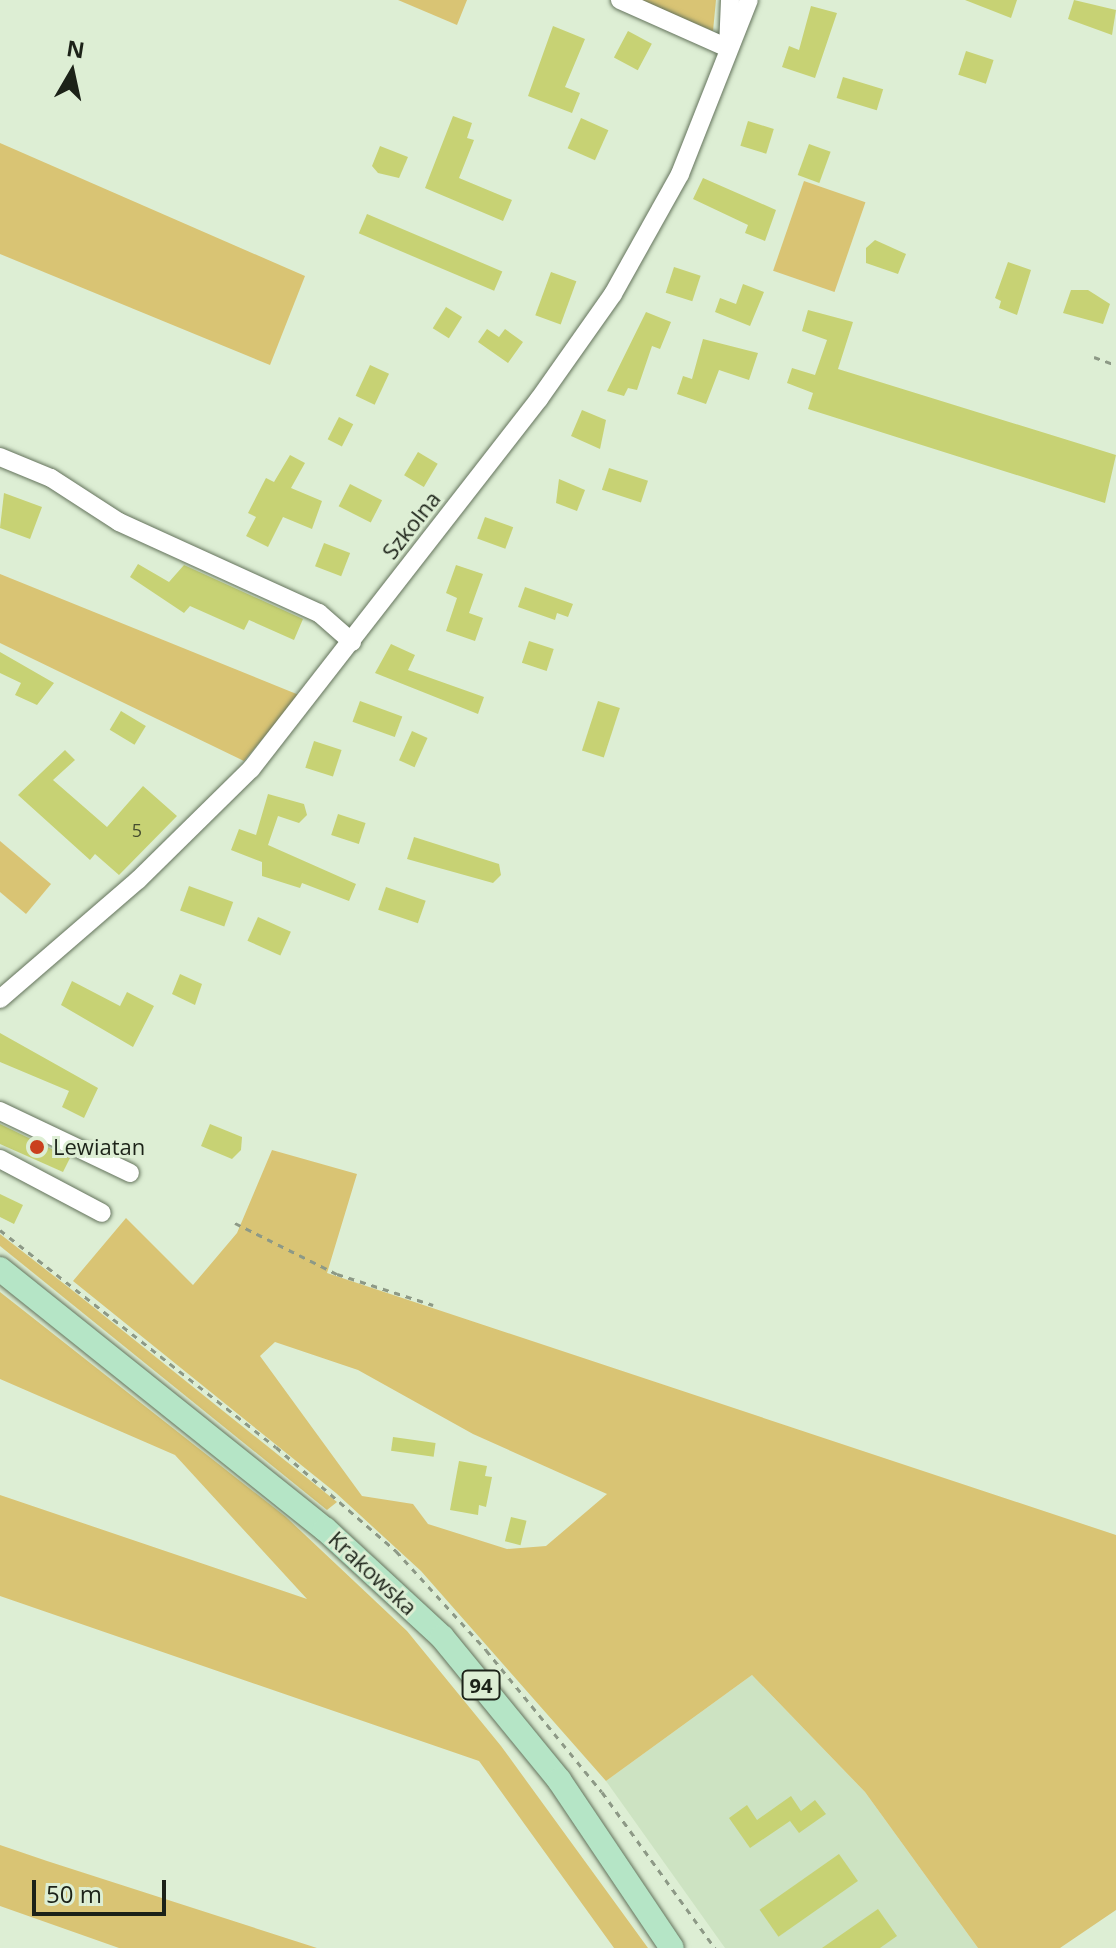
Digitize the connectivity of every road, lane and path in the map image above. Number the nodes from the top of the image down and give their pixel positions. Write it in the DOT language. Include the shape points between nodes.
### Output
graph roads {
  1 [pos="620,0"];
  2 [pos="730,0"];
  3 [pos="749,0"];
  4 [pos="728,48"];
  5 [pos="1094,357"];
  6 [pos="1116,365"];
  7 [pos="0,457"];
  8 [pos="352,642"];
  9 [pos="0,999"];
  10 [pos="0,1111"];
  11 [pos="0,1159"];
  12 [pos="130,1173"];
  13 [pos="102,1213"];
  14 [pos="235,1223"];
  15 [pos="0,1269"];
  16 [pos="433,1305"];
  17 [pos="672,1948"];
  1 -- 4 [label="street"];
  2 -- 4 [label="street"];
  3 -- 4 [label="street, Szkolna"];
  4 -- 8 [label="street, Szkolna" via="680,174 613,294"];
  5 -- 6 [label="path"];
  7 -- 8 [label="street" via="51,478 119,522 319,613"];
  8 -- 9 [label="street, Szkolna" via="251,769 180,842"];
  10 -- 12 [label="street"];
  11 -- 13 [label="street"];
  14 -- 16 [label="path" via="337,1274"];
  15 -- 17 [label="main road, Krakowska / 94" via="315,1520 442,1637 559,1780"];
}
